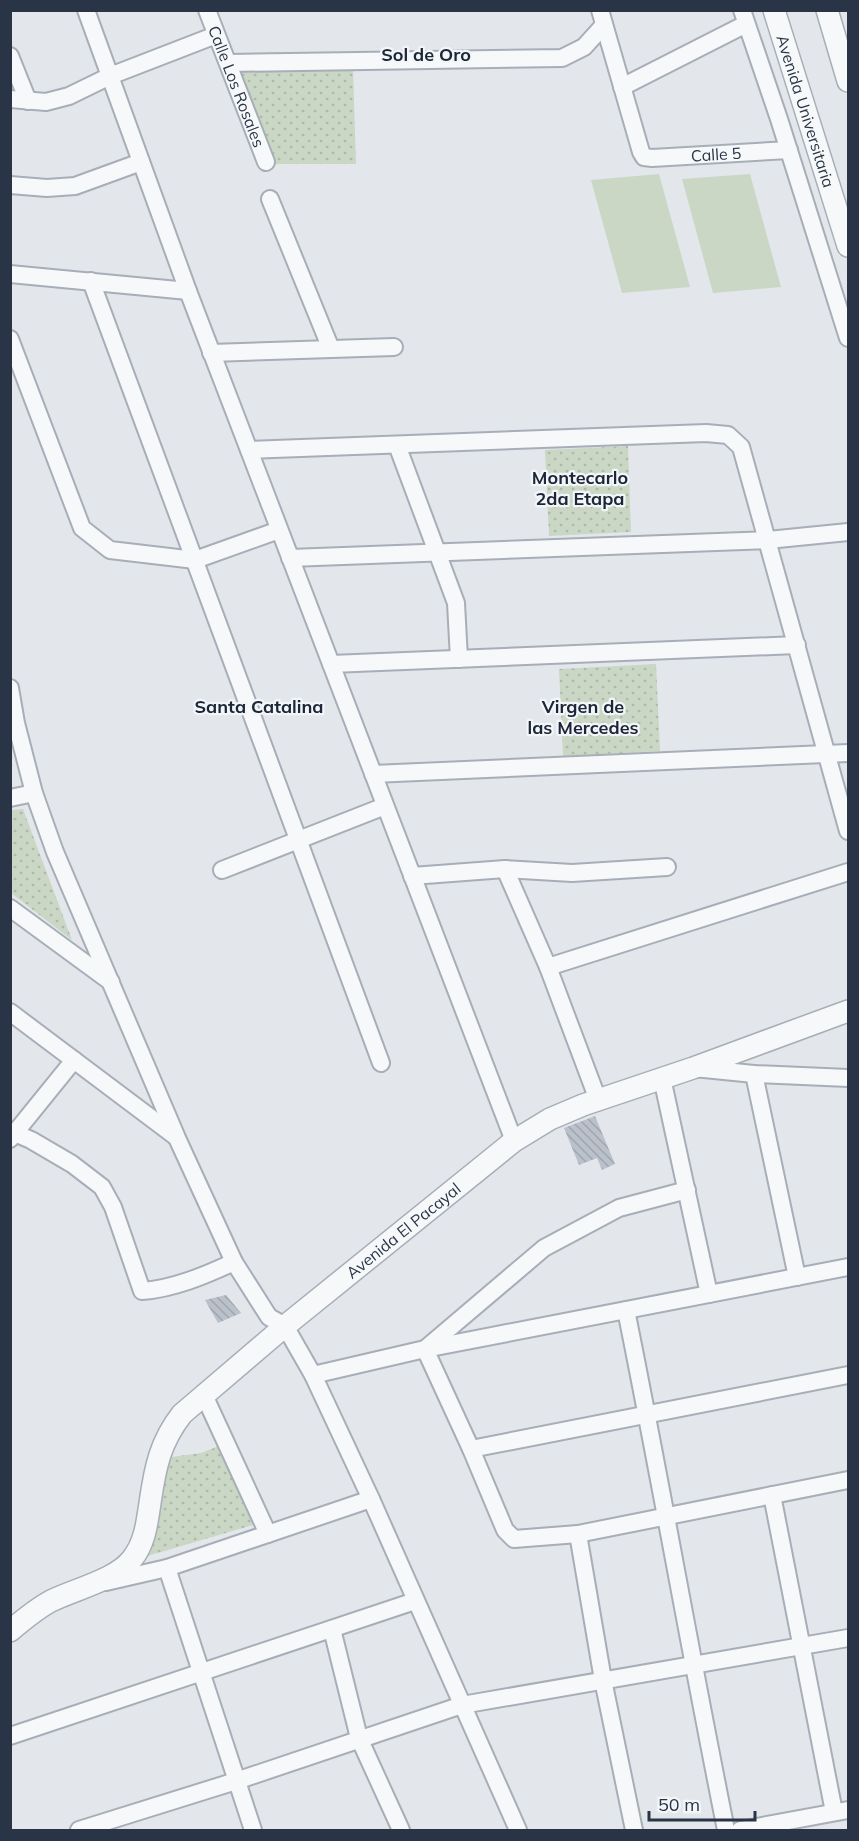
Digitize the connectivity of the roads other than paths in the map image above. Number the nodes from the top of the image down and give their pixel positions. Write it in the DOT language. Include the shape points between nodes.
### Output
graph roads {
  1 [pos="86,10"];
  2 [pos="207,10"];
  3 [pos="774,10"];
  4 [pos="827,10"];
  5 [pos="744,17"];
  6 [pos="602,18"];
  7 [pos="216,34"];
  8 [pos="10,56"];
  9 [pos="229,63"];
  10 [pos="110,76"];
  11 [pos="849,81"];
  12 [pos="622,87"];
  13 [pos="10,99"];
  14 [pos="28,101"];
  15 [pos="789,150"];
  16 [pos="141,162"];
  17 [pos="266,162"];
  18 [pos="10,185"];
  19 [pos="270,199"];
  20 [pos="849,246"];
  21 [pos="10,274"];
  22 [pos="91,281"];
  23 [pos="188,291"];
  24 [pos="849,338"];
  25 [pos="10,339"];
  26 [pos="394,346"];
  27 [pos="331,349"];
  28 [pos="211,353"];
  29 [pos="397,445"];
  30 [pos="249,450"];
  31 [pos="279,530"];
  32 [pos="849,532"];
  33 [pos="768,540"];
  34 [pos="437,552"];
  35 [pos="290,558"];
  36 [pos="195,560"];
  37 [pos="797,645"];
  38 [pos="459,659"];
  39 [pos="331,664"];
  40 [pos="10,688"];
  41 [pos="12,710"];
  42 [pos="849,753"];
  43 [pos="827,754"];
  44 [pos="373,774"];
  45 [pos="34,793"];
  46 [pos="10,798"];
  47 [pos="385,806"];
  48 [pos="849,831"];
  49 [pos="298,839"];
  50 [pos="667,867"];
  51 [pos="505,869"];
  52 [pos="222,870"];
  53 [pos="849,872"];
  54 [pos="412,876"];
  55 [pos="10,908"];
  56 [pos="548,967"];
  57 [pos="111,982"];
  58 [pos="849,1011"];
  59 [pos="10,1012"];
  60 [pos="74,1060"];
  61 [pos="381,1063"];
  62 [pos="693,1068"];
  63 [pos="754,1074"];
  64 [pos="662,1078"];
  65 [pos="849,1078"];
  66 [pos="598,1100"];
  67 [pos="12,1135"];
  68 [pos="177,1138"];
  69 [pos="514,1141"];
  70 [pos="687,1190"];
  71 [pos="234,1262"];
  72 [pos="849,1267"];
  73 [pos="797,1277"];
  74 [pos="709,1294"];
  75 [pos="626,1310"];
  76 [pos="285,1326"];
  77 [pos="425,1349"];
  78 [pos="313,1375"];
  79 [pos="849,1375"];
  80 [pos="204,1395"];
  81 [pos="647,1415"];
  82 [pos="471,1449"];
  83 [pos="849,1480"];
  84 [pos="772,1495"];
  85 [pos="371,1499"];
  86 [pos="667,1517"];
  87 [pos="268,1534"];
  88 [pos="578,1534"];
  89 [pos="167,1568"];
  90 [pos="83,1587"];
  91 [pos="415,1601"];
  92 [pos="332,1629"];
  93 [pos="10,1631"];
  94 [pos="849,1638"];
  95 [pos="802,1646"];
  96 [pos="692,1665"];
  97 [pos="201,1672"];
  98 [pos="603,1680"];
  99 [pos="462,1705"];
  100 [pos="10,1736"];
  101 [pos="359,1738"];
  102 [pos="236,1781"];
  103 [pos="841,1811"];
  104 [pos="127,1824"];
  105 [pos="79,1830"];
  106 [pos="252,1830"];
  107 [pos="401,1830"];
  108 [pos="518,1830"];
  109 [pos="634,1830"];
  110 [pos="726,1830"];
  111 [pos="740,1830"];
  1 -- 10 [label="street"];
  2 -- 7 [label="street, Calle Los Rosales"];
  3 -- 20 [label="street, Avenida Universitaria"];
  4 -- 11 [label="street"];
  5 -- 12 [label="street"];
  5 -- 15 [label="street"];
  6 -- 9 [label="street" via="584,47 562,58"];
  6 -- 12 [label="street"];
  7 -- 9 [label="street, Calle Los Rosales"];
  7 -- 10 [label="street"];
  8 -- 14 [label="street"];
  9 -- 17 [label="street, Calle Los Rosales"];
  10 -- 14 [label="street" via="69,96 46,102"];
  10 -- 16 [label="street"];
  12 -- 15 [label="street, Calle 5" via="644,157"];
  13 -- 14 [label="street"];
  15 -- 24 [label="street"];
  16 -- 18 [label="street" via="75,186"];
  16 -- 23 [label="street"];
  19 -- 27 [label="street"];
  21 -- 22 [label="street"];
  22 -- 23 [label="street"];
  22 -- 36 [label="street"];
  23 -- 28 [label="street"];
  25 -- 36 [label="street" via="82,528 110,550"];
  26 -- 27 [label="street"];
  27 -- 28 [label="street"];
  28 -- 30 [label="street"];
  29 -- 30 [label="street"];
  29 -- 33 [label="street" via="728,435 741,447"];
  29 -- 34 [label="street"];
  30 -- 31 [label="street"];
  31 -- 35 [label="street"];
  31 -- 36 [label="street"];
  32 -- 33 [label="street"];
  33 -- 34 [label="street"];
  33 -- 37 [label="street"];
  34 -- 35 [label="street"];
  34 -- 38 [label="street" via="456,603"];
  35 -- 39 [label="street"];
  36 -- 49 [label="street"];
  37 -- 38 [label="street"];
  37 -- 43 [label="street"];
  38 -- 39 [label="street"];
  39 -- 44 [label="street"];
  40 -- 41 [label="street"];
  41 -- 45 [label="street"];
  42 -- 43 [label="street"];
  43 -- 44 [label="street"];
  43 -- 48 [label="street"];
  44 -- 47 [label="street"];
  45 -- 46 [label="street"];
  45 -- 57 [label="street"];
  47 -- 49 [label="street"];
  47 -- 54 [label="street"];
  49 -- 52 [label="street"];
  49 -- 61 [label="street"];
  50 -- 51 [label="street" via="572,873"];
  51 -- 54 [label="street"];
  51 -- 56 [label="street"];
  53 -- 56 [label="street"];
  54 -- 69 [label="street"];
  55 -- 57 [label="street"];
  56 -- 66 [label="street"];
  57 -- 68 [label="street"];
  58 -- 62 [label="street, Avenida El Pacayal"];
  59 -- 60 [label="street"];
  60 -- 67 [label="street"];
  60 -- 68 [label="street"];
  62 -- 63 [label="street"];
  62 -- 64 [label="street, Avenida El Pacayal"];
  63 -- 65 [label="street"];
  63 -- 73 [label="street"];
  64 -- 66 [label="street, Avenida El Pacayal"];
  64 -- 70 [label="street"];
  66 -- 69 [label="street, Avenida El Pacayal" via="550,1119"];
  67 -- 71 [label="street" via="31,1140 102,1187 142,1291"];
  68 -- 71 [label="street"];
  69 -- 76 [label="street, Avenida El Pacayal"];
  70 -- 74 [label="street"];
  70 -- 77 [label="street" via="619,1208 544,1248"];
  71 -- 76 [label="street" via="269,1317"];
  72 -- 73 [label="street"];
  73 -- 74 [label="street"];
  74 -- 75 [label="street"];
  75 -- 77 [label="street"];
  75 -- 81 [label="street"];
  76 -- 78 [label="street"];
  76 -- 80 [label="street, Avenida El Pacayal"];
  77 -- 78 [label="street"];
  77 -- 82 [label="street"];
  78 -- 85 [label="street"];
  79 -- 81 [label="street"];
  80 -- 87 [label="street"];
  80 -- 90 [label="street, Avenida El Pacayal" via="176,1422 162,1446 146,1529 136,1554 122,1569"];
  81 -- 82 [label="street"];
  81 -- 86 [label="street"];
  82 -- 88 [label="street" via="506,1530 514,1539"];
  83 -- 84 [label="street"];
  84 -- 86 [label="street"];
  84 -- 95 [label="street"];
  85 -- 87 [label="street"];
  85 -- 91 [label="street"];
  86 -- 88 [label="street"];
  86 -- 96 [label="street"];
  87 -- 89 [label="street"];
  88 -- 98 [label="street"];
  89 -- 90 [label="street"];
  89 -- 97 [label="street"];
  90 -- 93 [label="street, Avenida El Pacayal" via="27,1616"];
  91 -- 92 [label="street"];
  91 -- 99 [label="street"];
  92 -- 97 [label="street"];
  92 -- 101 [label="street"];
  94 -- 95 [label="street"];
  95 -- 96 [label="street"];
  95 -- 103 [label="street"];
  96 -- 98 [label="street"];
  96 -- 110 [label="street"];
  97 -- 100 [label="street"];
  97 -- 102 [label="street"];
  98 -- 99 [label="street"];
  98 -- 109 [label="street"];
  99 -- 101 [label="street"];
  99 -- 108 [label="street"];
  101 -- 102 [label="street"];
  101 -- 107 [label="street"];
  102 -- 104 [label="street"];
  102 -- 106 [label="street"];
  103 -- 111 [label="street"];
  104 -- 105 [label="street"];
}
